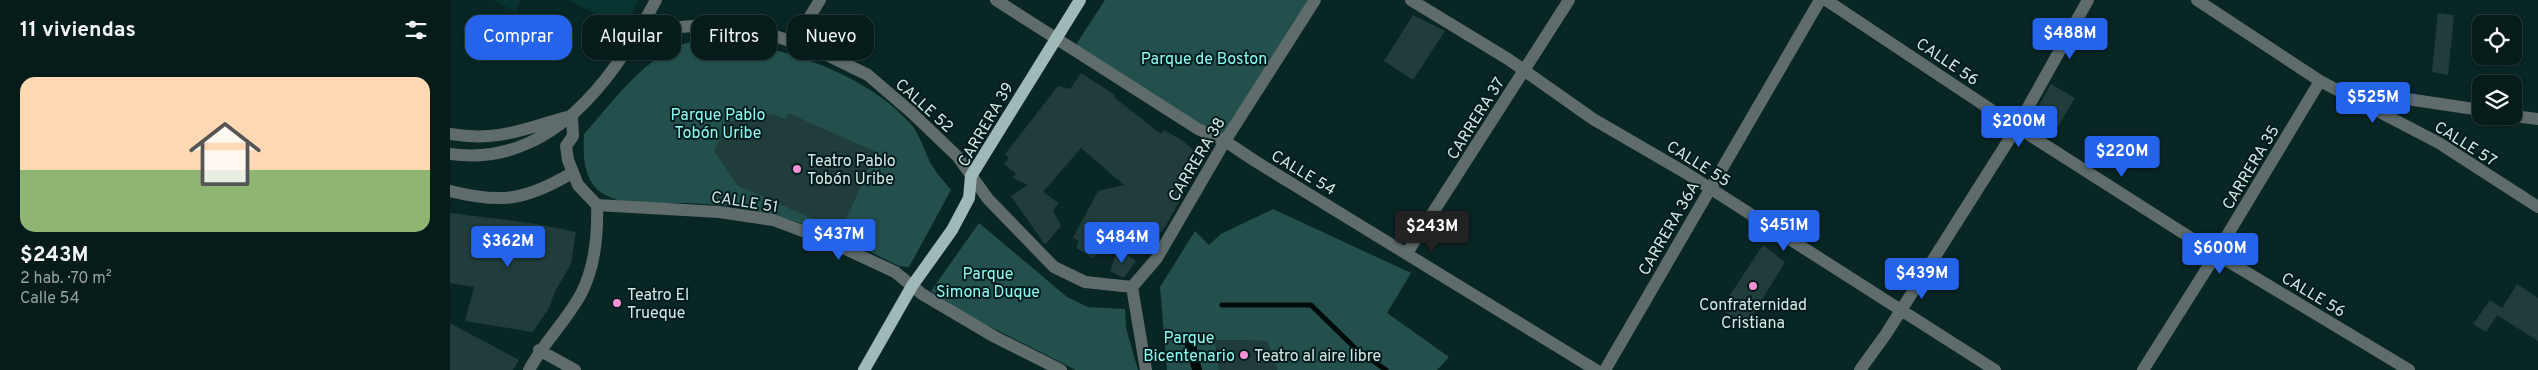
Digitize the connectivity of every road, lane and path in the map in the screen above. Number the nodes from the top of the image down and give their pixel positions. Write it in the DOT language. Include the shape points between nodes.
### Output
graph roads {
  1 [pos="656,0"];
  2 [pos="820,0"];
  3 [pos="996,0"];
  4 [pos="1080,0"];
  5 [pos="1315,0"];
  6 [pos="1411,0"];
  7 [pos="1569,0"];
  8 [pos="1820,0"];
  9 [pos="1826,0"];
  10 [pos="2088,0"];
  11 [pos="2197,0"];
  12 [pos="647,15"];
  13 [pos="811,15"];
  14 [pos="681,27"];
  15 [pos="1055,38"];
  16 [pos="787,39"];
  17 [pos="619,60"];
  18 [pos="835,60"];
  19 [pos="1524,70"];
  20 [pos="2326,84"];
  21 [pos="2472,108"];
  22 [pos="572,116"];
  23 [pos="2522,117"];
  24 [pos="2538,118"];
  25 [pos="2017,126"];
  26 [pos="450,134"];
  27 [pos="1225,140"];
  28 [pos="450,154"];
  29 [pos="572,173"];
  30 [pos="971,176"];
  31 [pos="1709,188"];
  32 [pos="450,191"];
  33 [pos="597,204"];
  34 [pos="2538,207"];
  35 [pos="1407,253"];
  36 [pos="2216,254"];
  37 [pos="912,286"];
  38 [pos="1132,287"];
  39 [pos="1900,310"];
  40 [pos="539,350"];
  41 [pos="529,370"];
  42 [pos="575,370"];
  43 [pos="864,370"];
  44 [pos="1061,370"];
  45 [pos="1146,370"];
  46 [pos="1596,370"];
  47 [pos="1605,370"];
  48 [pos="1860,370"];
  49 [pos="1995,370"];
  50 [pos="2143,370"];
  51 [pos="2409,370"];
  1 -- 12 [label="street"];
  2 -- 13 [label="street"];
  3 -- 15 [label="street, CALLE 54"];
  4 -- 15 [label="main road, CARRERA 39"];
  5 -- 27 [label="street, CARRERA 38"];
  6 -- 19 [label="street, CALLE 55"];
  7 -- 19 [label="street, CARRERA 37"];
  8 -- 31 [label="street, CARRERA 36A"];
  9 -- 25 [label="street, CALLE 56"];
  10 -- 25 [label="street"];
  11 -- 20 [label="street, CALLE 57"];
  14 -- 16 [label="street, CALLE 52" via="740,28"];
  15 -- 27 [label="street, CALLE 54" via="1198,129"];
  15 -- 30 [label="main road, CARRERA 39"];
  17 -- 22 [label="street"];
  18 -- 30 [label="street, CALLE 52" via="868,76 911,112 958,157"];
  19 -- 31 [label="street, CALLE 55" via="1593,119"];
  19 -- 35 [label="street, CARRERA 37"];
  20 -- 21 [label="street"];
  20 -- 34 [label="street, CALLE 57" via="2438,143"];
  20 -- 36 [label="street, CARRERA 35"];
  22 -- 26 [label="street" via="522,132 491,137"];
  22 -- 28 [label="street" via="545,137 521,148 482,156"];
  22 -- 29 [label="street" via="573,136 566,146"];
  23 -- 24 [label="street"];
  25 -- 36 [label="street, CALLE 56"];
  25 -- 39 [label="street"];
  27 -- 35 [label="street, CALLE 54"];
  27 -- 38 [label="street, CARRERA 38" via="1157,258"];
  29 -- 32 [label="street" via="544,190 513,198 480,199"];
  29 -- 33 [label="street" via="586,196"];
  30 -- 37 [label="main road, CARRERA 39" via="969,198 952,230"];
  30 -- 38 [label="street, CALLE 52" via="988,199 1054,267 1085,282"];
  31 -- 39 [label="street, CALLE 55"];
  31 -- 47 [label="street, CARRERA 36A"];
  33 -- 37 [label="street, CALLE 51" via="719,212 773,220 824,239 895,272"];
  33 -- 40 [label="street" via="598,228 593,262 581,295"];
  35 -- 46 [label="street, CALLE 54"];
  36 -- 50 [label="street, CARRERA 35"];
  36 -- 51 [label="street, CALLE 56"];
  37 -- 43 [label="main road, CARRERA 39"];
  37 -- 44 [label="street, CALLE 51" via="995,337"];
  38 -- 45 [label="street"];
  39 -- 48 [label="street"];
  39 -- 49 [label="street, CALLE 55"];
  40 -- 41 [label="street"];
  40 -- 42 [label="street"];
}
